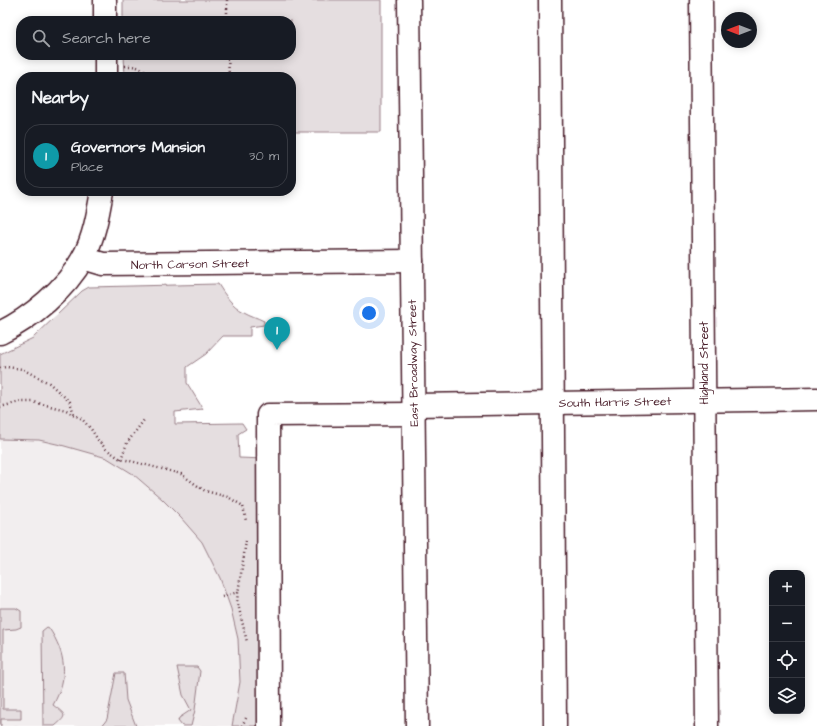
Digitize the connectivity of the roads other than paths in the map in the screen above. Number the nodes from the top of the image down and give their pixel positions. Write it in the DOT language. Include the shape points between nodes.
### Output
graph roads {
  1 [pos="105,0"];
  2 [pos="409,0"];
  3 [pos="550,0"];
  4 [pos="701,0"];
  5 [pos="105,16"];
  6 [pos="106,60"];
  7 [pos="106,72"];
  8 [pos="101,196"];
  9 [pos="83,258"];
  10 [pos="412,261"];
  11 [pos="0,333"];
  12 [pos="817,398"];
  13 [pos="704,400"];
  14 [pos="554,402"];
  15 [pos="414,409"];
  16 [pos="268,726"];
  17 [pos="417,726"];
  18 [pos="555,726"];
  19 [pos="707,726"];
  1 -- 5 [label="street"];
  2 -- 10 [label="street, East Broadway Street"];
  3 -- 14 [label="street"];
  4 -- 13 [label="street, Highland Street"];
  6 -- 7 [label="street"];
  8 -- 9 [label="street" via="95,228"];
  9 -- 10 [label="street, North Carson Street" via="103,264"];
  9 -- 11 [label="street" via="68,280 52,296 17,325"];
  10 -- 15 [label="street, East Broadway Street"];
  12 -- 13 [label="street, South Harris Street"];
  13 -- 14 [label="street, South Harris Street"];
  13 -- 19 [label="street, Highland Street"];
  14 -- 15 [label="street, South Harris Street"];
  14 -- 18 [label="street"];
  15 -- 16 [label="street, South Harris Street" via="268,415"];
  15 -- 17 [label="street, East Broadway Street"];
}
